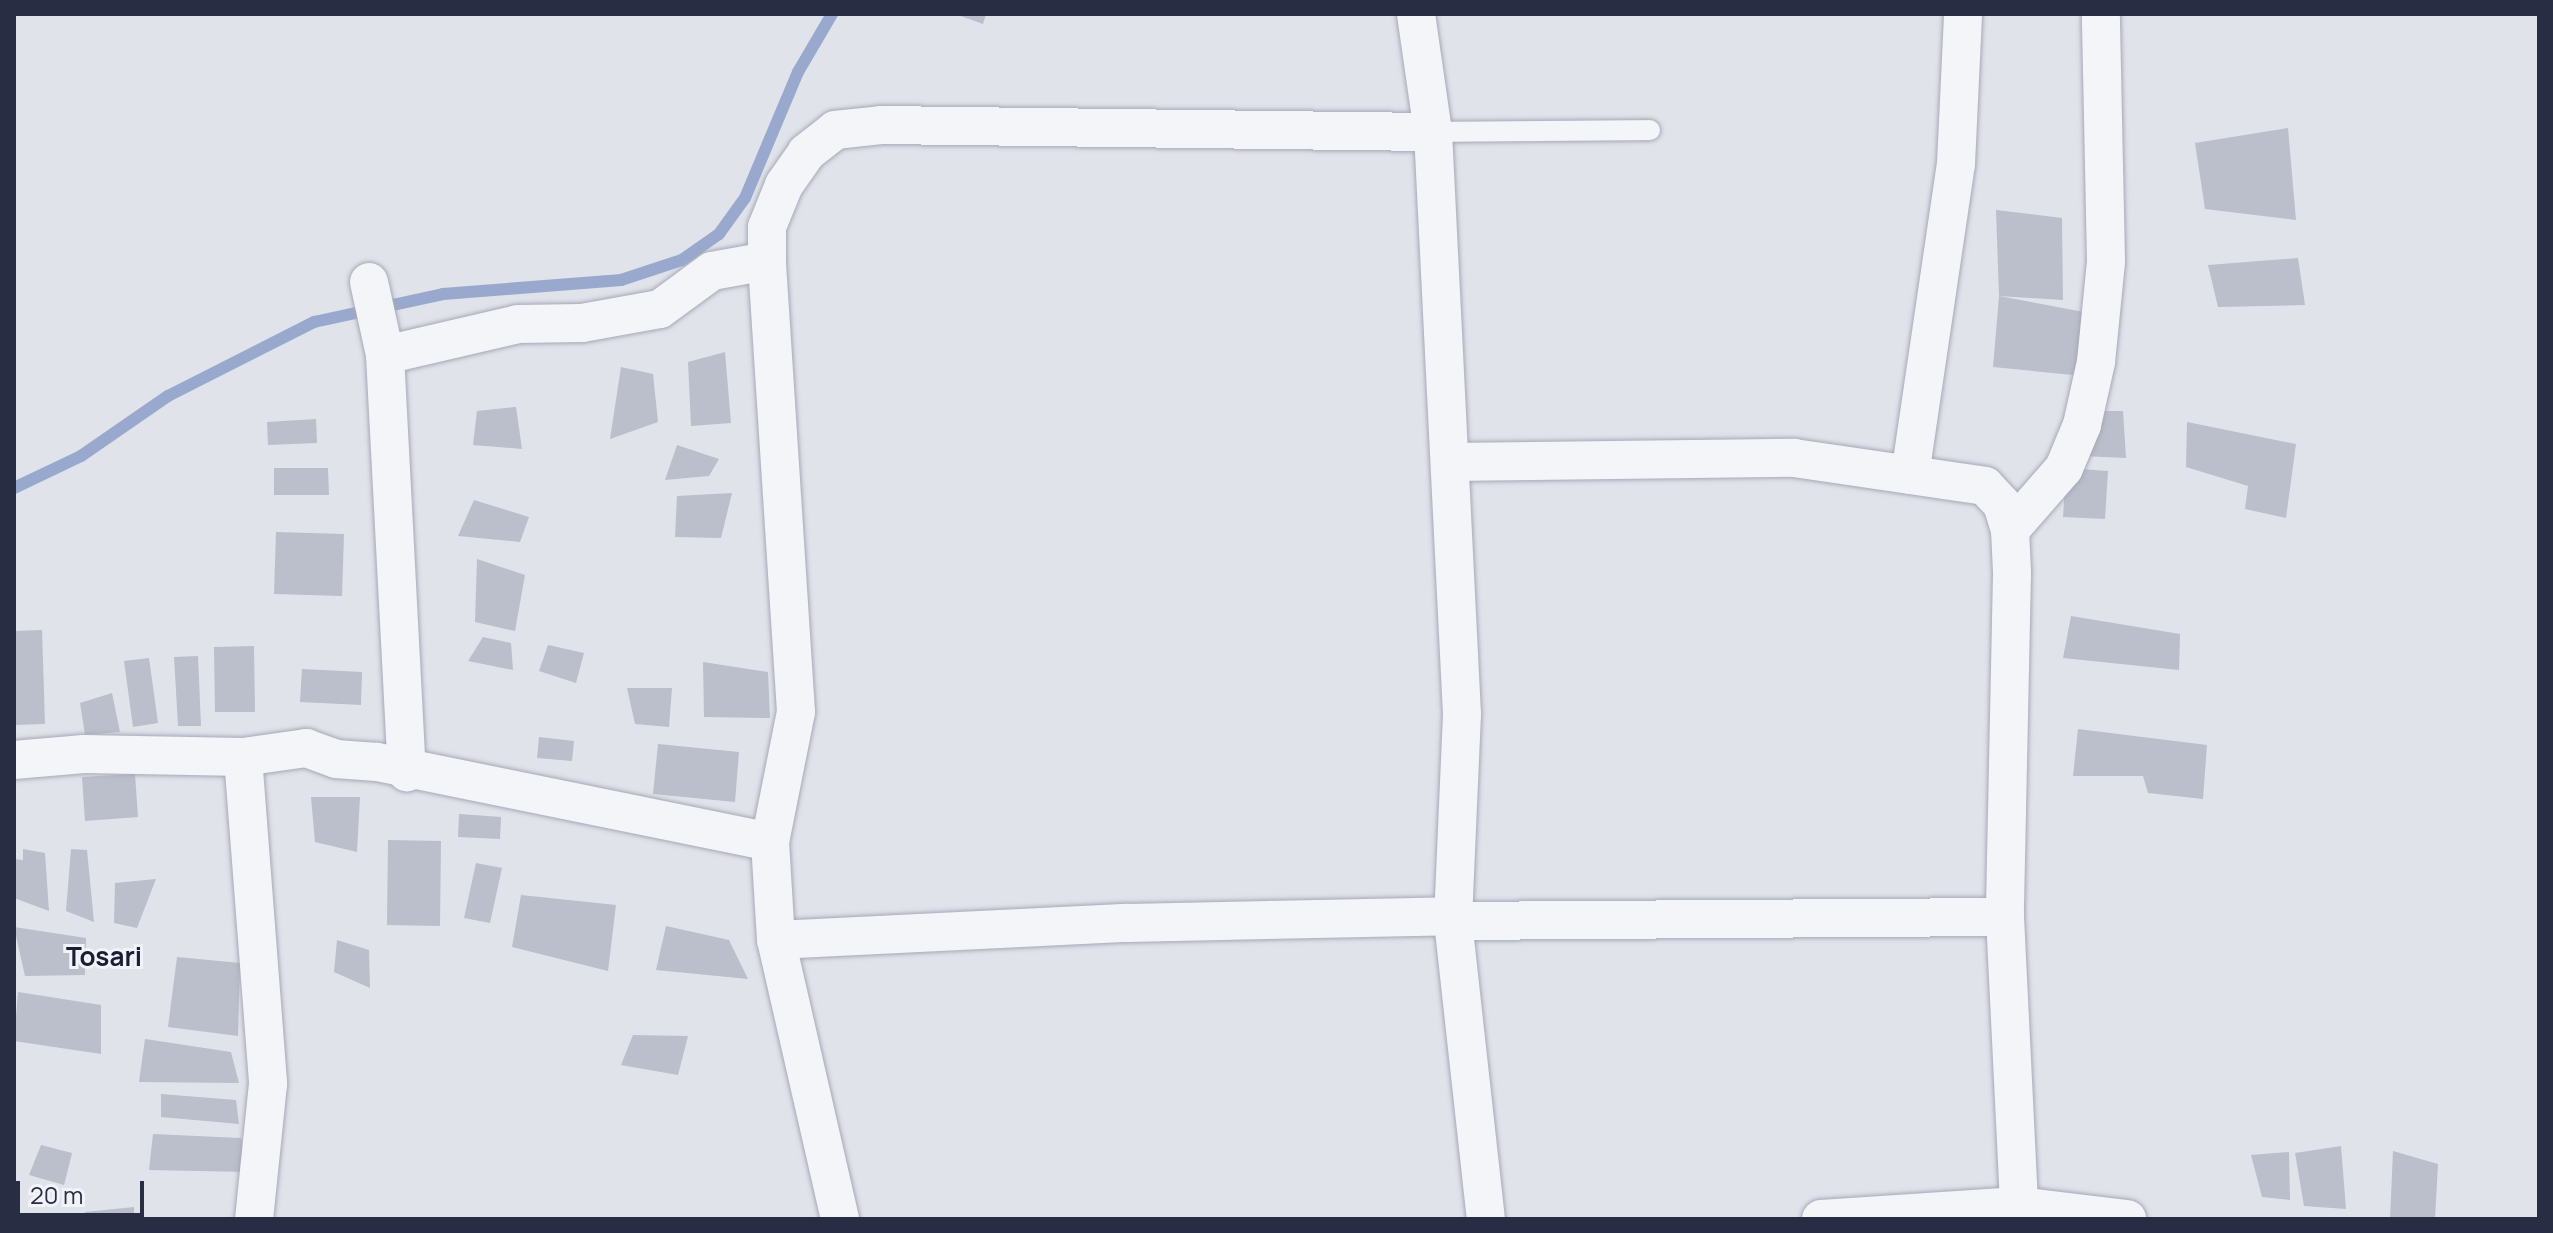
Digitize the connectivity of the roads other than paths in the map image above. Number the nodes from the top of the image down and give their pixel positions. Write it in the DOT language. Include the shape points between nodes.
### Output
graph roads {
  1 [pos="1416,14"];
  2 [pos="1963,14"];
  3 [pos="2101,14"];
  4 [pos="1650,130"];
  5 [pos="1433,132"];
  6 [pos="767,261"];
  7 [pos="370,288"];
  8 [pos="384,349"];
  9 [pos="1451,462"];
  10 [pos="1910,475"];
  11 [pos="2010,530"];
  12 [pos="243,757"];
  13 [pos="14,760"];
  14 [pos="407,772"];
  15 [pos="770,842"];
  16 [pos="2005,917"];
  17 [pos="1453,918"];
  18 [pos="776,940"];
  19 [pos="2019,1206"];
  20 [pos="254,1219"];
  21 [pos="840,1219"];
  22 [pos="1486,1219"];
  23 [pos="1821,1219"];
  24 [pos="2127,1219"];
  1 -- 5 [label="street"];
  2 -- 10 [label="street" via="1956,164"];
  3 -- 11 [label="street" via="2106,261 2096,362 2082,425 2064,468"];
  4 -- 5 [label="lane"];
  5 -- 6 [label="street" via="881,125 835,130 806,153 784,185 767,227"];
  5 -- 9 [label="street"];
  6 -- 8 [label="street" via="712,271 660,309 582,323 518,324"];
  6 -- 15 [label="street" via="796,712"];
  7 -- 8 [label="street"];
  8 -- 14 [label="street"];
  9 -- 10 [label="street" via="1794,458"];
  9 -- 17 [label="street" via="1462,714"];
  10 -- 11 [label="street" via="1985,486 2002,504"];
  11 -- 16 [label="street"];
  12 -- 13 [label="street" via="84,754"];
  12 -- 14 [label="street" via="306,748"];
  12 -- 20 [label="street" via="268,1084"];
  14 -- 15 [label="street"];
  15 -- 18 [label="street"];
  16 -- 17 [label="street"];
  16 -- 19 [label="street"];
  17 -- 18 [label="street" via="1128,923"];
  17 -- 22 [label="street"];
  18 -- 21 [label="street"];
  19 -- 23 [label="street"];
  19 -- 24 [label="street"];
}
